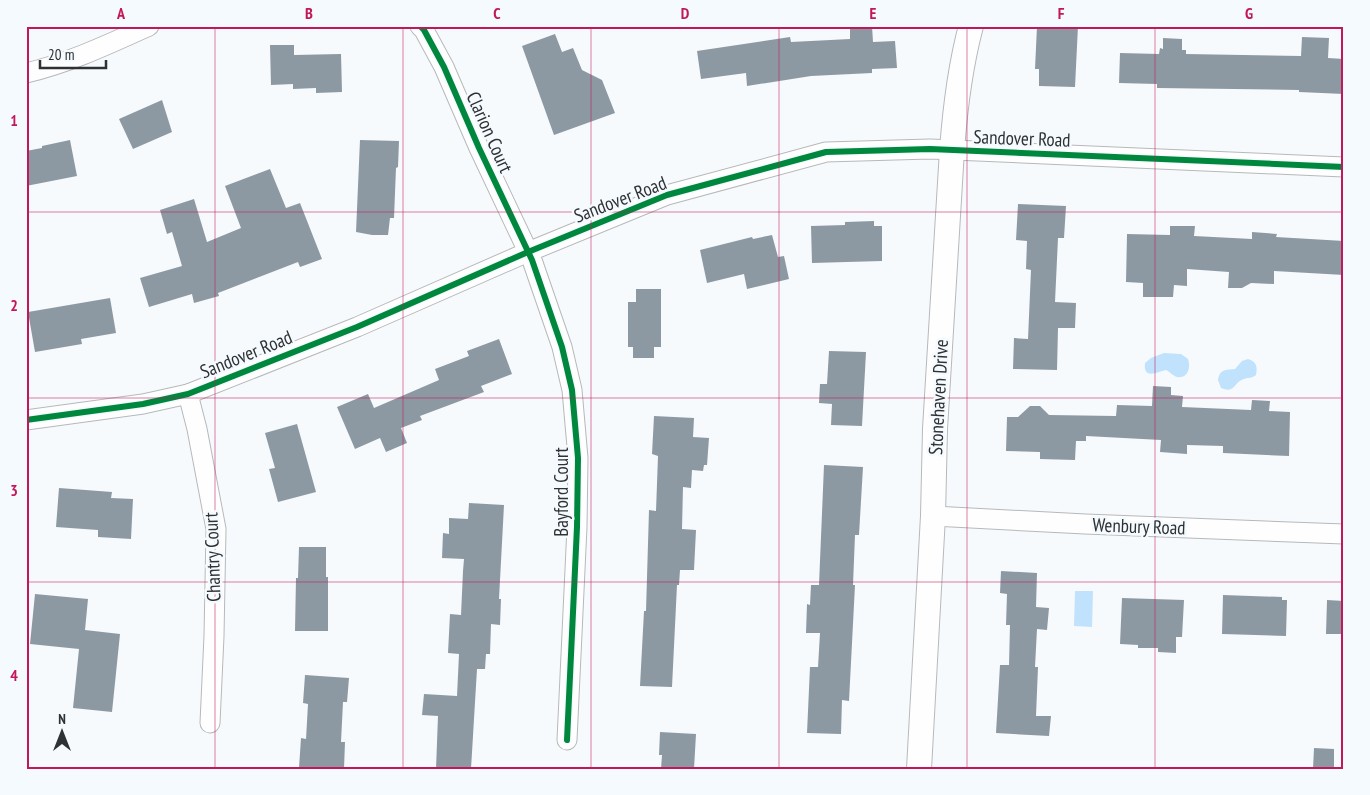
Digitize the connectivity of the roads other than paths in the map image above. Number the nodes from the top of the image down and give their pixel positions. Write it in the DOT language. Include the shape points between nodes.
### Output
graph roads {
  1 [pos="149,26"];
  2 [pos="420,26"];
  3 [pos="971,26"];
  4 [pos="26,73"];
  5 [pos="952,150"];
  6 [pos="1344,167"];
  7 [pos="528,252"];
  8 [pos="188,394"];
  9 [pos="26,420"];
  10 [pos="934,516"];
  11 [pos="1344,534"];
  12 [pos="210,723"];
  13 [pos="567,740"];
  14 [pos="919,769"];
  1 -- 4 [label="street" via="47,69"];
  2 -- 7 [label="street, Clarion Court" via="444,67"];
  3 -- 5 [label="street, Stonehaven Drive" via="965,47"];
  5 -- 6 [label="street, Sandover Road"];
  5 -- 7 [label="street, Sandover Road" via="826,152 667,195"];
  5 -- 10 [label="street, Stonehaven Drive"];
  7 -- 8 [label="street, Sandover Road" via="358,327"];
  7 -- 13 [label="street, Bayford Court" via="562,347 572,390 577,448 577,527"];
  8 -- 9 [label="street, Sandover Road" via="143,404"];
  8 -- 12 [label="street, Chantry Court" via="216,529"];
  10 -- 11 [label="street, Wenbury Road"];
  10 -- 14 [label="street, Stonehaven Drive"];
}
